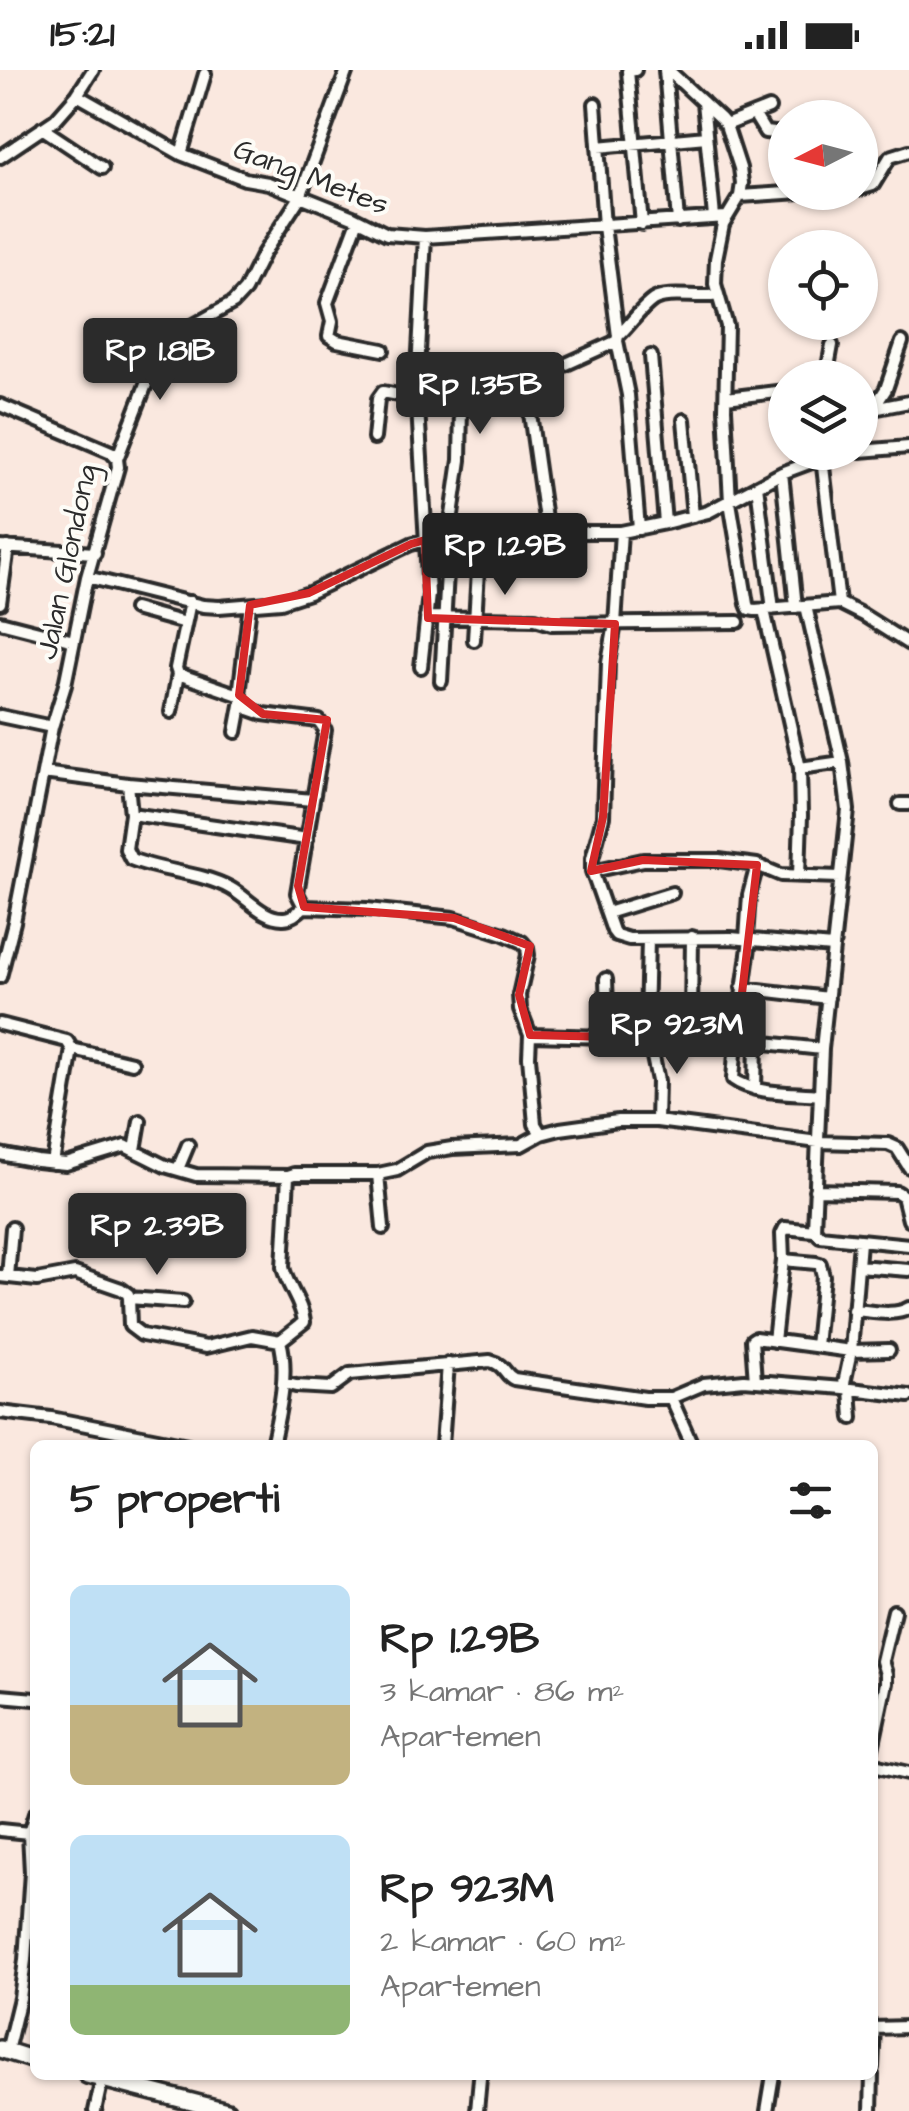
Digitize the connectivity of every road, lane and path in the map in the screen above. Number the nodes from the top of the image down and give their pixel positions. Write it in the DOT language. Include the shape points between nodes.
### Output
graph roads {
  1 [pos="93,70"];
  2 [pos="347,70"];
  3 [pos="634,70"];
  4 [pos="666,70"];
  5 [pos="204,74"];
  6 [pos="78,95"];
  7 [pos="703,102"];
  8 [pos="595,104"];
  9 [pos="768,108"];
  10 [pos="754,114"];
  11 [pos="726,126"];
  12 [pos="42,128"];
  13 [pos="768,132"];
  14 [pos="706,137"];
  15 [pos="672,141"];
  16 [pos="636,144"];
  17 [pos="598,146"];
  18 [pos="909,151"];
  19 [pos="180,154"];
  20 [pos="0,157"];
  21 [pos="102,168"];
  22 [pos="878,176"];
  23 [pos="768,194"];
  24 [pos="740,196"];
  25 [pos="300,197"];
  26 [pos="726,217"];
  27 [pos="714,218"];
  28 [pos="358,220"];
  29 [pos="678,221"];
  30 [pos="642,224"];
  31 [pos="604,226"];
  32 [pos="425,237"];
  33 [pos="718,295"];
  34 [pos="617,338"];
  35 [pos="902,342"];
  36 [pos="832,345"];
  37 [pos="383,350"];
  38 [pos="650,356"];
  39 [pos="829,360"];
  40 [pos="526,385"];
  41 [pos="768,393"];
  42 [pos="418,398"];
  43 [pos="726,398"];
  44 [pos="878,401"];
  45 [pos="909,402"];
  46 [pos="0,404"];
  47 [pos="460,407"];
  48 [pos="878,407"];
  49 [pos="684,420"];
  50 [pos="374,438"];
  51 [pos="909,448"];
  52 [pos="878,450"];
  53 [pos="118,459"];
  54 [pos="789,470"];
  55 [pos="824,470"];
  56 [pos="782,473"];
  57 [pos="756,486"];
  58 [pos="730,502"];
  59 [pos="694,516"];
  60 [pos="665,524"];
  61 [pos="639,529"];
  62 [pos="621,532"];
  63 [pos="547,533"];
  64 [pos="480,535"];
  65 [pos="448,536"];
  66 [pos="425,540"];
  67 [pos="4,547"];
  68 [pos="94,553"];
  69 [pos="88,577"];
  70 [pos="154,594"];
  71 [pos="190,602"];
  72 [pos="0,603"];
  73 [pos="839,603"];
  74 [pos="250,605"];
  75 [pos="801,606"];
  76 [pos="134,609"];
  77 [pos="768,609"];
  78 [pos="149,613"];
  79 [pos="426,617"];
  80 [pos="444,618"];
  81 [pos="475,618"];
  82 [pos="0,622"];
  83 [pos="738,622"];
  84 [pos="185,623"];
  85 [pos="615,624"];
  86 [pos="474,640"];
  87 [pos="74,641"];
  88 [pos="909,644"];
  89 [pos="421,667"];
  90 [pos="178,674"];
  91 [pos="441,681"];
  92 [pos="240,698"];
  93 [pos="171,712"];
  94 [pos="0,716"];
  95 [pos="52,727"];
  96 [pos="236,732"];
  97 [pos="842,762"];
  98 [pos="800,768"];
  99 [pos="43,774"];
  100 [pos="128,784"];
  101 [pos="313,800"];
  102 [pos="132,814"];
  103 [pos="307,839"];
  104 [pos="758,865"];
  105 [pos="592,871"];
  106 [pos="798,875"];
  107 [pos="840,877"];
  108 [pos="672,893"];
  109 [pos="304,907"];
  110 [pos="607,913"];
  111 [pos="692,937"];
  112 [pos="648,938"];
  113 [pos="748,939"];
  114 [pos="832,946"];
  115 [pos="0,976"];
  116 [pos="606,979"];
  117 [pos="742,988"];
  118 [pos="828,998"];
  119 [pos="691,1019"];
  120 [pos="738,1019"];
  121 [pos="646,1022"];
  122 [pos="0,1024"];
  123 [pos="530,1035"];
  124 [pos="608,1038"];
  125 [pos="648,1038"];
  126 [pos="736,1040"];
  127 [pos="756,1042"];
  128 [pos="72,1049"];
  129 [pos="822,1049"];
  130 [pos="132,1064"];
  131 [pos="755,1089"];
  132 [pos="820,1095"];
  133 [pos="140,1121"];
  134 [pos="658,1121"];
  135 [pos="541,1134"];
  136 [pos="818,1142"];
  137 [pos="188,1145"];
  138 [pos="134,1150"];
  139 [pos="0,1154"];
  140 [pos="53,1162"];
  141 [pos="909,1166"];
  142 [pos="178,1170"];
  143 [pos="378,1174"];
  144 [pos="288,1176"];
  145 [pos="816,1190"];
  146 [pos="909,1220"];
  147 [pos="12,1228"];
  148 [pos="383,1228"];
  149 [pos="814,1231"];
  150 [pos="860,1242"];
  151 [pos="909,1245"];
  152 [pos="783,1260"];
  153 [pos="858,1266"];
  154 [pos="909,1270"];
  155 [pos="2,1279"];
  156 [pos="129,1298"];
  157 [pos="183,1302"];
  158 [pos="909,1308"];
  159 [pos="853,1310"];
  160 [pos="280,1341"];
  161 [pos="774,1341"];
  162 [pos="816,1346"];
  163 [pos="851,1350"];
  164 [pos="888,1350"];
  165 [pos="448,1364"];
  166 [pos="755,1381"];
  167 [pos="284,1383"];
  168 [pos="847,1388"];
  169 [pos="909,1396"];
  170 [pos="671,1398"];
  171 [pos="0,1412"];
  172 [pos="852,1418"];
  173 [pos="163,1440"];
  174 [pos="273,1440"];
  175 [pos="442,1440"];
  176 [pos="690,1440"];
  177 [pos="894,1611"];
  178 [pos="892,1625"];
  179 [pos="909,1626"];
  180 [pos="0,1696"];
  181 [pos="30,1699"];
  182 [pos="878,1721"];
  183 [pos="878,1766"];
  184 [pos="909,1773"];
  185 [pos="0,1830"];
  186 [pos="30,1830"];
  187 [pos="29,1833"];
  188 [pos="30,1852"];
  189 [pos="30,1887"];
  190 [pos="909,2027"];
  191 [pos="878,2028"];
  192 [pos="4,2050"];
  193 [pos="30,2058"];
  194 [pos="94,2080"];
  195 [pos="106,2080"];
  196 [pos="480,2080"];
  197 [pos="772,2080"];
  198 [pos="872,2080"];
  199 [pos="95,2111"];
  200 [pos="228,2111"];
  201 [pos="477,2111"];
  202 [pos="767,2111"];
  203 [pos="872,2111"];
  1 -- 6 [label="street"];
  2 -- 25 [label="street"];
  3 -- 16 [label="street" via="628,70"];
  4 -- 7 [label="street"];
  4 -- 15 [label="street"];
  5 -- 19 [label="street"];
  6 -- 12 [label="street"];
  6 -- 19 [label="street, Gang Metes"];
  7 -- 11 [label="street"];
  7 -- 14 [label="street"];
  8 -- 17 [label="street"];
  9 -- 10 [label="street"];
  10 -- 11 [label="street"];
  10 -- 13 [label="street"];
  11 -- 24 [label="street" via="740,168"];
  12 -- 20 [label="street"];
  12 -- 21 [label="street"];
  14 -- 15 [label="street"];
  14 -- 27 [label="street"];
  15 -- 16 [label="street"];
  15 -- 29 [label="street"];
  16 -- 17 [label="street"];
  16 -- 30 [label="street"];
  17 -- 31 [label="street"];
  18 -- 22 [label="street" via="890,156"];
  19 -- 25 [label="street, Gang Metes"];
  23 -- 24 [label="street"];
  24 -- 26 [label="street"];
  25 -- 28 [label="street, Gang Metes"];
  25 -- 53 [label="street" via="234,304 161,346"];
  26 -- 27 [label="street, Gang Metes"];
  26 -- 33 [label="street" via="716,259"];
  27 -- 29 [label="street, Gang Metes"];
  28 -- 32 [label="street, Gang Metes" via="387,234"];
  28 -- 37 [label="street" via="327,302 329,336"];
  29 -- 30 [label="street, Gang Metes"];
  30 -- 31 [label="street, Gang Metes"];
  31 -- 32 [label="street, Gang Metes"];
  31 -- 34 [label="street"];
  32 -- 42 [label="street"];
  33 -- 34 [label="street" via="662,296"];
  33 -- 43 [label="street" via="726,326"];
  34 -- 40 [label="street"];
  34 -- 61 [label="street"];
  35 -- 44 [label="street"];
  36 -- 39 [label="street"];
  38 -- 60 [label="street"];
  40 -- 47 [label="street"];
  40 -- 63 [label="street"];
  41 -- 43 [label="street"];
  42 -- 47 [label="street"];
  42 -- 50 [label="street" via="380,394"];
  42 -- 66 [label="street"];
  43 -- 58 [label="street"];
  45 -- 48 [label="street"];
  46 -- 53 [label="street, Jalan Glondong"];
  47 -- 65 [label="street"];
  49 -- 59 [label="street"];
  51 -- 52 [label="street"];
  53 -- 68 [label="street, Jalan Glondong"];
  54 -- 56 [label="street"];
  55 -- 73 [label="street"];
  56 -- 57 [label="street"];
  56 -- 75 [label="street"];
  57 -- 58 [label="street"];
  57 -- 77 [label="street"];
  58 -- 59 [label="street"];
  58 -- 77 [label="street" via="746,604"];
  59 -- 60 [label="street"];
  60 -- 61 [label="street"];
  61 -- 62 [label="street"];
  62 -- 63 [label="street"];
  62 -- 85 [label="street"];
  63 -- 64 [label="street"];
  64 -- 65 [label="street"];
  64 -- 81 [label="street"];
  65 -- 66 [label="street"];
  65 -- 80 [label="street"];
  66 -- 74 [label="street" via="309,593"];
  66 -- 79 [label="street"];
  67 -- 68 [label="street"];
  67 -- 72 [label="street"];
  68 -- 69 [label="street, Jalan Glondong"];
  69 -- 70 [label="street"];
  69 -- 87 [label="street, Jalan Glondong"];
  70 -- 71 [label="street"];
  70 -- 78 [label="street"];
  71 -- 74 [label="street"];
  71 -- 84 [label="street"];
  73 -- 75 [label="street"];
  73 -- 88 [label="street"];
  74 -- 92 [label="street"];
  75 -- 77 [label="street"];
  75 -- 97 [label="street"];
  76 -- 78 [label="street"];
  77 -- 98 [label="street"];
  78 -- 84 [label="street"];
  79 -- 80 [label="street"];
  79 -- 89 [label="street"];
  80 -- 81 [label="street"];
  80 -- 91 [label="street"];
  81 -- 85 [label="street"];
  81 -- 86 [label="street"];
  82 -- 87 [label="street"];
  83 -- 85 [label="street"];
  84 -- 90 [label="street"];
  85 -- 105 [label="street" via="603,817"];
  87 -- 95 [label="street, Jalan Glondong"];
  90 -- 92 [label="street"];
  90 -- 93 [label="street"];
  92 -- 96 [label="street"];
  92 -- 101 [label="street" via="263,714 324,725"];
  94 -- 95 [label="street"];
  95 -- 99 [label="street, Jalan Glondong"];
  97 -- 98 [label="street"];
  97 -- 107 [label="street" via="848,810"];
  98 -- 106 [label="street"];
  99 -- 100 [label="street"];
  99 -- 115 [label="street, Jalan Glondong"];
  100 -- 101 [label="street"];
  100 -- 102 [label="street"];
  101 -- 103 [label="street"];
  102 -- 103 [label="street"];
  102 -- 109 [label="street" via="126,849 131,859 220,883 281,918"];
  103 -- 109 [label="street" via="297,893"];
  104 -- 105 [label="street" via="643,860"];
  104 -- 106 [label="street"];
  104 -- 113 [label="street"];
  105 -- 110 [label="street"];
  106 -- 107 [label="street"];
  107 -- 114 [label="street"];
  108 -- 110 [label="street"];
  109 -- 123 [label="street" via="454,918 522,942 528,955 520,1009"];
  110 -- 112 [label="street" via="616,935"];
  111 -- 112 [label="street"];
  111 -- 113 [label="street"];
  111 -- 119 [label="street"];
  112 -- 121 [label="street"];
  113 -- 114 [label="street"];
  113 -- 117 [label="street"];
  114 -- 118 [label="street"];
  116 -- 124 [label="street"];
  117 -- 118 [label="street"];
  117 -- 120 [label="street"];
  118 -- 129 [label="street"];
  119 -- 120 [label="street"];
  119 -- 121 [label="street"];
  120 -- 126 [label="street"];
  121 -- 125 [label="street"];
  122 -- 128 [label="street" via="67,1041"];
  123 -- 124 [label="street"];
  123 -- 135 [label="street"];
  124 -- 125 [label="street"];
  125 -- 134 [label="street"];
  126 -- 127 [label="street"];
  126 -- 131 [label="street" via="733,1079"];
  127 -- 129 [label="street"];
  127 -- 131 [label="street"];
  128 -- 130 [label="street"];
  128 -- 140 [label="street"];
  129 -- 132 [label="street"];
  131 -- 132 [label="street"];
  132 -- 136 [label="street"];
  133 -- 138 [label="street"];
  134 -- 135 [label="street"];
  134 -- 136 [label="street"];
  135 -- 143 [label="street" via="521,1145 427,1152"];
  136 -- 141 [label="street" via="888,1144"];
  136 -- 145 [label="street"];
  137 -- 142 [label="street"];
  138 -- 140 [label="street" via="116,1147"];
  138 -- 142 [label="street"];
  139 -- 140 [label="street"];
  142 -- 144 [label="street"];
  143 -- 144 [label="street"];
  143 -- 148 [label="street"];
  144 -- 160 [label="street" via="283,1267 304,1322"];
  145 -- 146 [label="street" via="897,1192"];
  145 -- 149 [label="street"];
  147 -- 155 [label="street"];
  149 -- 150 [label="street"];
  149 -- 152 [label="street" via="785,1228"];
  150 -- 151 [label="street"];
  150 -- 153 [label="street"];
  152 -- 161 [label="street"];
  152 -- 162 [label="street" via="816,1262 822,1269"];
  153 -- 154 [label="street"];
  153 -- 159 [label="street"];
  155 -- 156 [label="street" via="78,1274"];
  156 -- 157 [label="street"];
  156 -- 160 [label="street" via="130,1326 142,1334 206,1347 252,1336"];
  158 -- 159 [label="street"];
  159 -- 163 [label="street"];
  160 -- 167 [label="street"];
  161 -- 162 [label="street"];
  161 -- 166 [label="street" via="752,1340"];
  162 -- 163 [label="street"];
  163 -- 164 [label="street"];
  163 -- 168 [label="street"];
  165 -- 167 [label="street" via="350,1374 331,1388"];
  165 -- 170 [label="street" via="490,1361 514,1379"];
  165 -- 175 [label="street"];
  166 -- 168 [label="street"];
  166 -- 170 [label="street" via="704,1384"];
  167 -- 174 [label="street"];
  168 -- 169 [label="street"];
  168 -- 172 [label="street"];
  170 -- 176 [label="street"];
  171 -- 173 [label="street"];
  177 -- 178 [label="street"];
  178 -- 179 [label="street"];
  178 -- 182 [label="street"];
  180 -- 181 [label="street"];
  183 -- 184 [label="street"];
  185 -- 187 [label="street"];
  186 -- 187 [label="street"];
  187 -- 188 [label="street"];
  189 -- 192 [label="street" via="20,1998"];
  190 -- 191 [label="street"];
  192 -- 193 [label="main road"];
  194 -- 199 [label="street"];
  195 -- 200 [label="main road"];
  196 -- 201 [label="street"];
  197 -- 202 [label="street"];
  198 -- 203 [label="street"];
}
